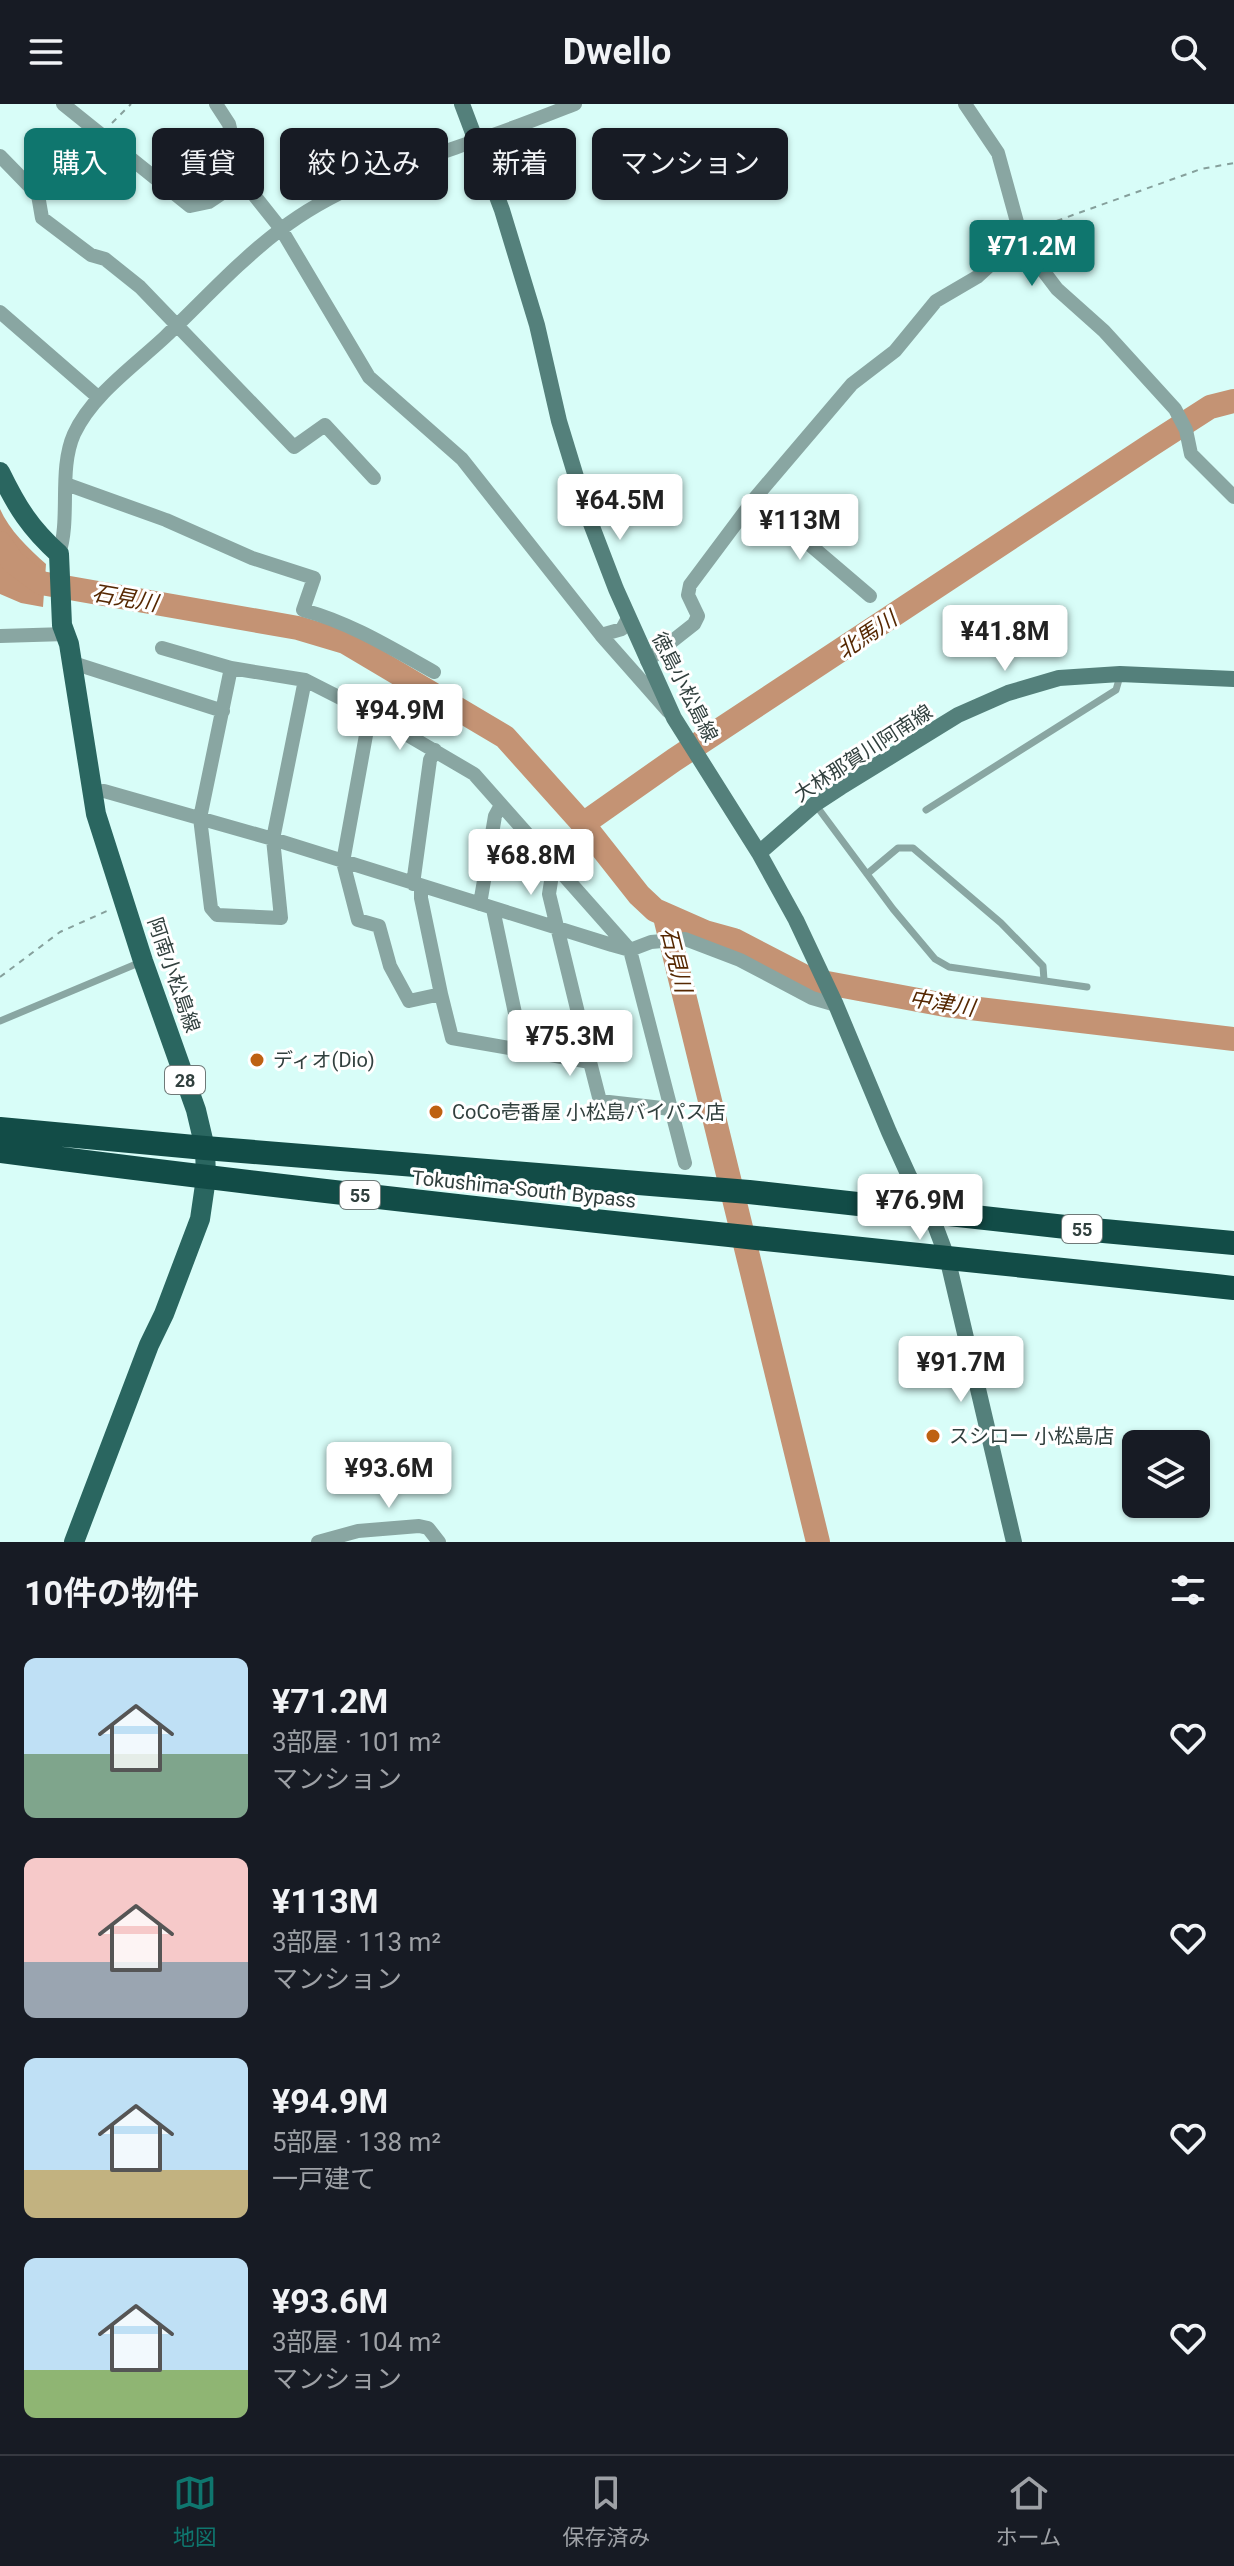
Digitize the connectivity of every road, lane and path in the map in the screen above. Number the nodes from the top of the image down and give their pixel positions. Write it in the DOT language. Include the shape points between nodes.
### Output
graph roads {
  1 [pos="63,104"];
  2 [pos="131,104"];
  3 [pos="216,104"];
  4 [pos="462,104"];
  5 [pos="575,104"];
  6 [pos="965,104"];
  7 [pos="92,128"];
  8 [pos="108,128"];
  9 [pos="230,128"];
  10 [pos="472,128"];
  11 [pos="511,128"];
  12 [pos="464,145"];
  13 [pos="0,156"];
  14 [pos="136,163"];
  15 [pos="1234,163"];
  16 [pos="152,176"];
  17 [pos="182,200"];
  18 [pos="212,200"];
  19 [pos="258,200"];
  20 [pos="498,200"];
  21 [pos="281,229"];
  22 [pos="1020,234"];
  23 [pos="0,312"];
  24 [pos="178,325"];
  25 [pos="99,398"];
  26 [pos="0,472"];
  27 [pos="374,478"];
  28 [pos="66,484"];
  29 [pos="1234,497"];
  30 [pos="755,498"];
  31 [pos="60,558"];
  32 [pos="870,596"];
  33 [pos="628,618"];
  34 [pos="66,634"];
  35 [pos="601,635"];
  36 [pos="0,636"];
  37 [pos="162,648"];
  38 [pos="647,661"];
  39 [pos="73,663"];
  40 [pos="231,668"];
  41 [pos="434,672"];
  42 [pos="1120,674"];
  43 [pos="1234,679"];
  44 [pos="305,680"];
  45 [pos="223,711"];
  46 [pos="370,713"];
  47 [pos="674,718"];
  48 [pos="435,750"];
  49 [pos="92,792"];
  50 [pos="815,804"];
  51 [pos="501,805"];
  52 [pos="926,810"];
  53 [pos="200,818"];
  54 [pos="273,839"];
  55 [pos="759,853"];
  56 [pos="343,862"];
  57 [pos="554,862"];
  58 [pos="867,874"];
  59 [pos="417,886"];
  60 [pos="124,903"];
  61 [pos="486,907"];
  62 [pos="559,930"];
  63 [pos="630,950"];
  64 [pos="143,961"];
  65 [pos="0,977"];
  66 [pos="1044,980"];
  67 [pos="1087,987"];
  68 [pos="441,994"];
  69 [pos="832,998"];
  70 [pos="0,1021"];
  71 [pos="523,1051"];
  72 [pos="590,1062"];
  73 [pos="671,1109"];
  74 [pos="0,1129"];
  75 [pos="205,1148"];
  76 [pos="0,1151"];
  77 [pos="685,1163"];
  78 [pos="206,1178"];
  79 [pos="930,1212"];
  80 [pos="1234,1243"];
  81 [pos="947,1257"];
  82 [pos="1234,1288"];
  83 [pos="74,1542"];
  84 [pos="318,1542"];
  85 [pos="439,1542"];
  86 [pos="1014,1542"];
  1 -- 7 [label="street"];
  2 -- 8 [label="path"];
  3 -- 9 [label="street"];
  4 -- 10 [label="main road, 徳島小松島線"];
  5 -- 11 [label="street"];
  6 -- 22 [label="street" via="998,153"];
  12 -- 21 [label="street" via="376,175"];
  13 -- 24 [label="street" via="38,195 42,218 91,255 105,259"];
  14 -- 16 [label="street"];
  15 -- 22 [label="path" via="1201,169"];
  17 -- 18 [label="street" via="190,206"];
  19 -- 21 [label="street"];
  20 -- 33 [label="main road, 徳島小松島線" via="588,516"];
  21 -- 24 [label="street"];
  21 -- 35 [label="street" via="369,377 462,459"];
  22 -- 29 [label="street" via="1057,289 1104,331 1175,409 1191,454"];
  22 -- 30 [label="street" via="1008,240 977,277 925,311 895,351 852,384"];
  23 -- 25 [label="street"];
  24 -- 25 [label="street"];
  24 -- 27 [label="street" via="294,447 325,425"];
  25 -- 28 [label="street" via="71,441"];
  26 -- 31 [label="main road" via="20,512"];
  28 -- 31 [label="street"];
  28 -- 41 [label="street" via="314,578 303,610 336,619"];
  30 -- 32 [label="street"];
  30 -- 38 [label="street" via="690,585 688,595 698,616 694,624"];
  31 -- 34 [label="main road, 阿南小松島線 / 28"];
  33 -- 35 [label="street" via="622,629"];
  33 -- 38 [label="main road, 徳島小松島線"];
  34 -- 36 [label="street"];
  34 -- 39 [label="main road, 阿南小松島線 / 28"];
  35 -- 47 [label="street"];
  37 -- 40 [label="street"];
  38 -- 47 [label="main road, 徳島小松島線"];
  39 -- 45 [label="street"];
  39 -- 49 [label="main road, 阿南小松島線 / 28"];
  40 -- 44 [label="street"];
  40 -- 45 [label="street"];
  42 -- 43 [label="main road, 大林那賀川阿南線"];
  42 -- 50 [label="main road, 大林那賀川阿南線" via="1059,678 1008,693 958,715"];
  42 -- 52 [label="lane" via="1116,690"];
  44 -- 46 [label="street"];
  44 -- 54 [label="street"];
  45 -- 53 [label="street"];
  46 -- 48 [label="street"];
  46 -- 56 [label="street"];
  47 -- 55 [label="main road, 徳島小松島線"];
  48 -- 51 [label="street" via="474,774"];
  48 -- 59 [label="street"];
  49 -- 53 [label="street"];
  49 -- 60 [label="main road, 阿南小松島線 / 28"];
  50 -- 55 [label="main road, 大林那賀川阿南線"];
  50 -- 58 [label="lane"];
  51 -- 57 [label="street"];
  51 -- 61 [label="street" via="495,816"];
  53 -- 54 [label="street"];
  53 -- 54 [label="street" via="211,908 217,915 281,918"];
  54 -- 56 [label="street"];
  55 -- 69 [label="main road, 徳島小松島線"];
  56 -- 59 [label="street"];
  56 -- 68 [label="street" via="358,920 379,926 390,966 409,1001"];
  57 -- 62 [label="street" via="549,894"];
  57 -- 63 [label="street"];
  58 -- 66 [label="lane" via="935,959 949,967"];
  58 -- 66 [label="lane" via="898,848 913,848 1001,923 1043,966"];
  59 -- 61 [label="street"];
  59 -- 68 [label="street"];
  60 -- 64 [label="main road, 阿南小松島線 / 28"];
  60 -- 65 [label="path" via="60,932"];
  61 -- 62 [label="street"];
  61 -- 71 [label="street"];
  62 -- 63 [label="street"];
  62 -- 72 [label="street"];
  63 -- 69 [label="street" via="678,939 740,960 812,998"];
  63 -- 73 [label="street"];
  64 -- 70 [label="lane"];
  64 -- 75 [label="main road, 阿南小松島線 / 28"];
  66 -- 67 [label="lane"];
  68 -- 71 [label="street" via="452,1038"];
  69 -- 79 [label="main road, 徳島小松島線" via="909,1176"];
  71 -- 72 [label="street"];
  72 -- 73 [label="street" via="600,1101"];
  73 -- 77 [label="street"];
  74 -- 75 [label="highway, Tokushima-South Bypass / 55"];
  75 -- 78 [label="main road, 阿南小松島線 / 28"];
  75 -- 79 [label="highway, Tokushima-South Bypass / 55" via="749,1192"];
  76 -- 78 [label="highway, Tokushima-South Bypass / 55"];
  78 -- 81 [label="highway, Tokushima-South Bypass / 55"];
  78 -- 83 [label="main road, 阿南小松島線 / 28" via="200,1219"];
  79 -- 80 [label="highway, 55"];
  79 -- 81 [label="main road, 徳島小松島線"];
  81 -- 82 [label="highway, 55"];
  81 -- 86 [label="main road, 徳島小松島線"];
  84 -- 85 [label="street" via="358,1531 419,1526 428,1528"];
}
